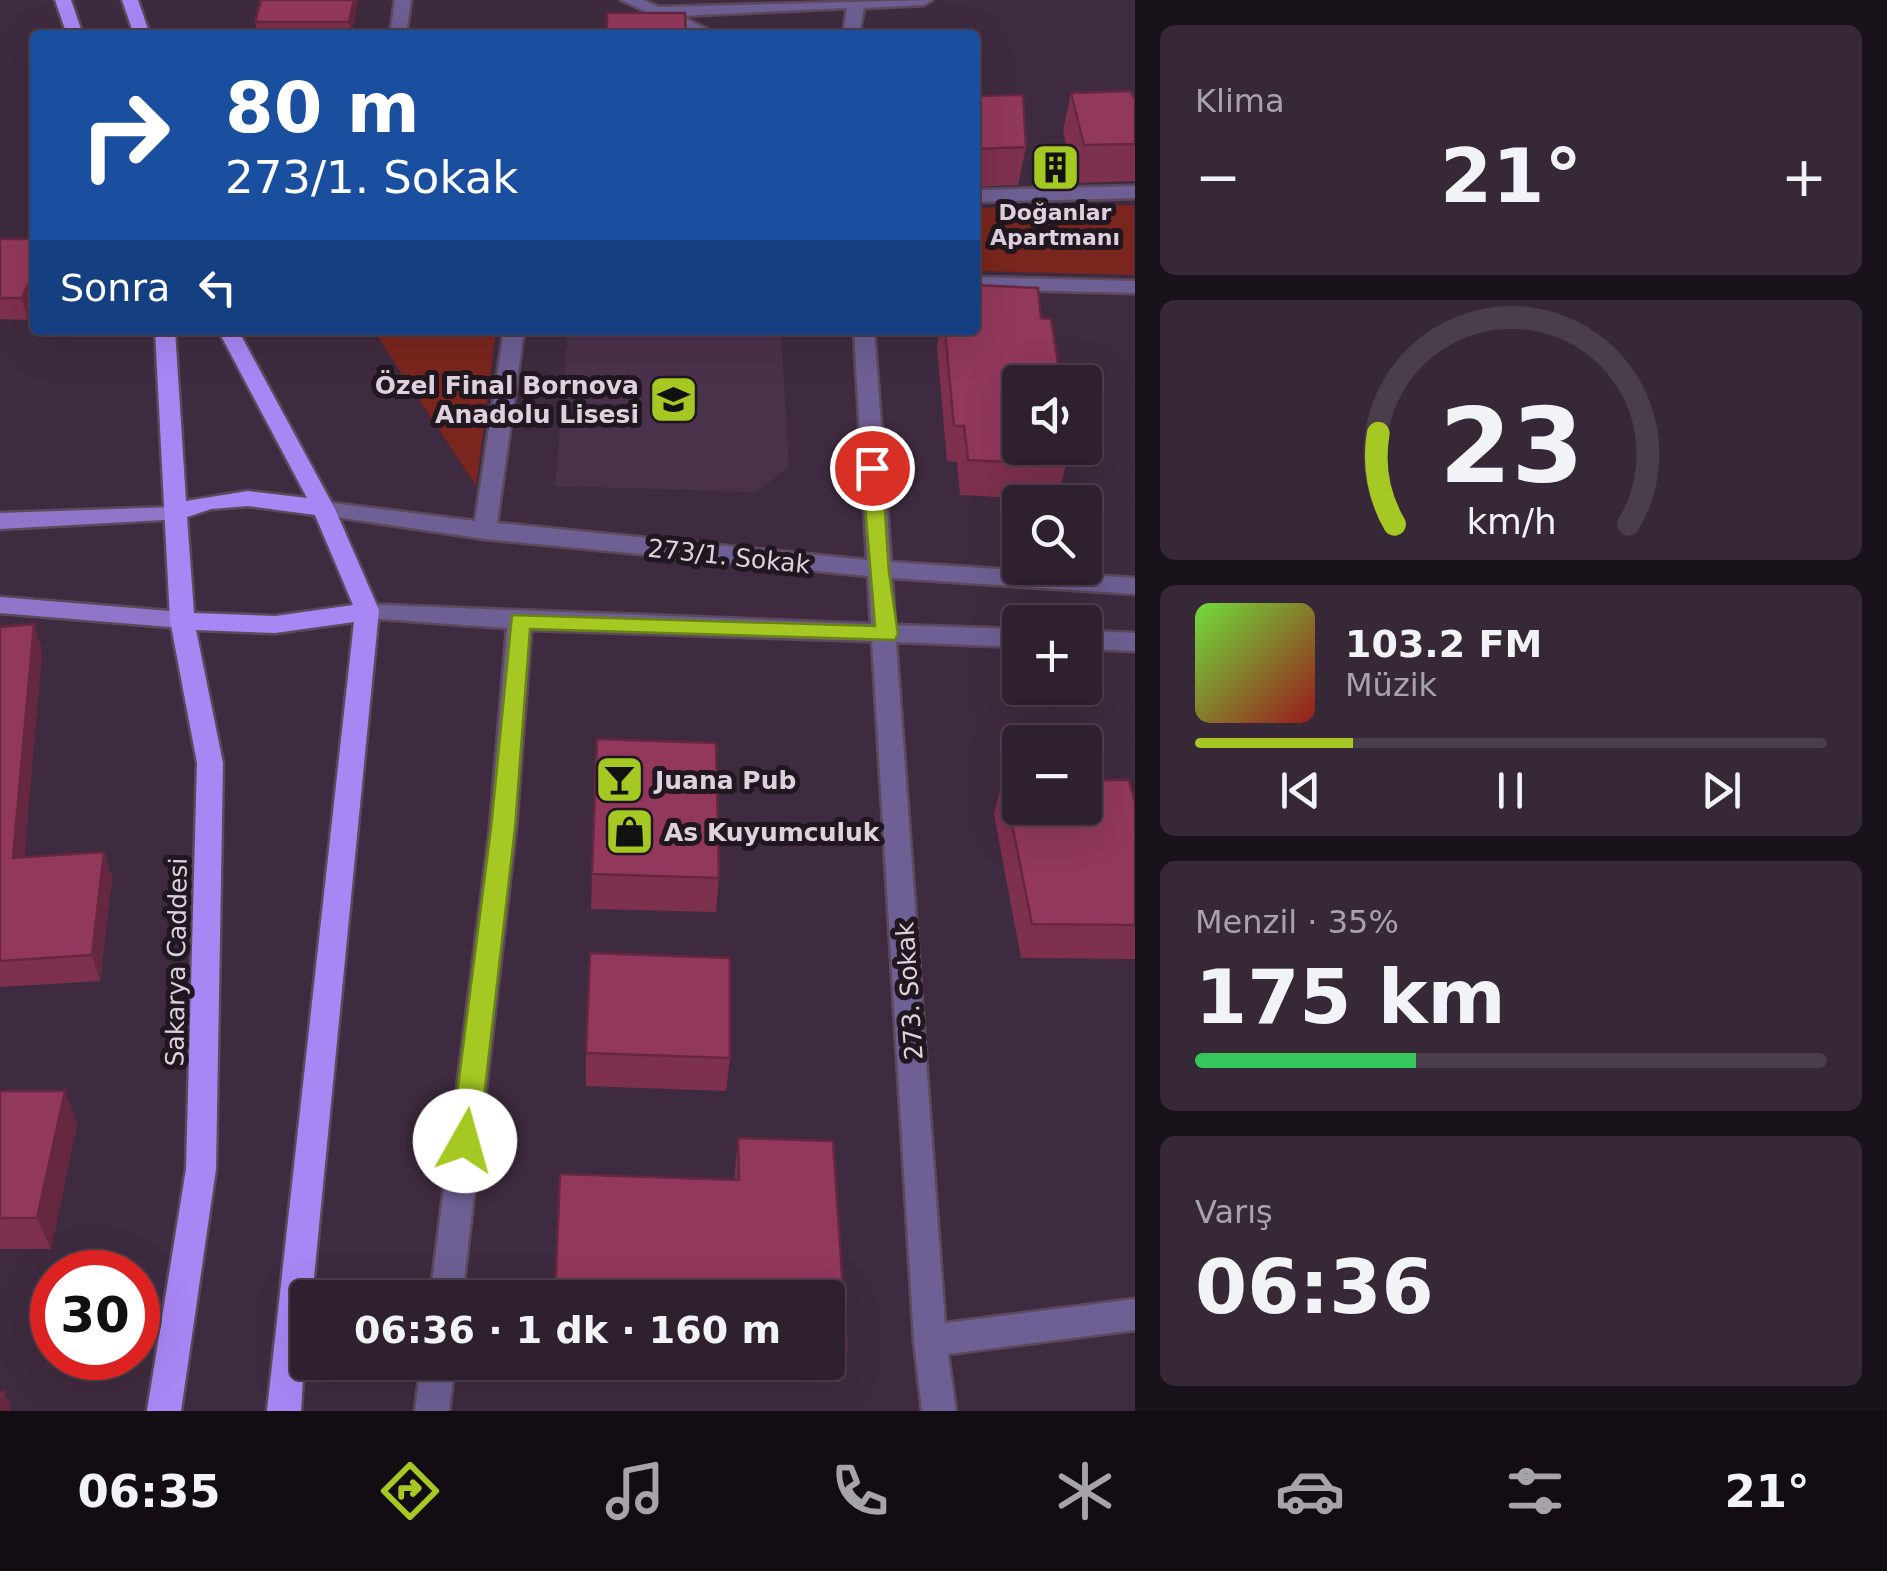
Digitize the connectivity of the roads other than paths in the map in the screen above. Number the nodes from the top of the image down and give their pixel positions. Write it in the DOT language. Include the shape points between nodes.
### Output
graph roads {
  1 [pos="63,0"];
  2 [pos="130,0"];
  3 [pos="403,0"];
  4 [pos="629,0"];
  5 [pos="924,0"];
  6 [pos="857,2"];
  7 [pos="658,12"];
  8 [pos="73,30"];
  9 [pos="140,30"];
  10 [pos="399,30"];
  11 [pos="700,30"];
  12 [pos="851,30"];
  13 [pos="1134,192"];
  14 [pos="980,196"];
  15 [pos="980,283"];
  16 [pos="1134,287"];
  17 [pos="165,335"];
  18 [pos="231,335"];
  19 [pos="513,335"];
  20 [pos="864,335"];
  21 [pos="324,509"];
  22 [pos="174,514"];
  23 [pos="0,522"];
  24 [pos="485,531"];
  25 [pos="878,572"];
  26 [pos="1134,586"];
  27 [pos="0,605"];
  28 [pos="366,610"];
  29 [pos="182,620"];
  30 [pos="520,620"];
  31 [pos="887,634"];
  32 [pos="1002,637"];
  33 [pos="1102,641"];
  34 [pos="1134,642"];
  35 [pos="448,1280"];
  36 [pos="1134,1314"];
  37 [pos="930,1341"];
  38 [pos="436,1380"];
  39 [pos="164,1411"];
  40 [pos="284,1411"];
  41 [pos="432,1411"];
  42 [pos="939,1411"];
  1 -- 8 [label="main road"];
  2 -- 9 [label="main road"];
  3 -- 10 [label="street"];
  4 -- 7 [label="street"];
  5 -- 6 [label="street"];
  6 -- 7 [label="street"];
  6 -- 12 [label="street"];
  7 -- 11 [label="street"];
  13 -- 14 [label="street"];
  15 -- 16 [label="street"];
  17 -- 22 [label="main road, Sakarya Caddesi"];
  18 -- 21 [label="main road"];
  19 -- 24 [label="street"];
  20 -- 25 [label="street, 273. Sokak"];
  21 -- 22 [label="main road" via="233,496"];
  21 -- 24 [label="street, 273/1. Sokak"];
  21 -- 28 [label="main road"];
  22 -- 23 [label="main road"];
  22 -- 29 [label="main road, Sakarya Caddesi"];
  24 -- 25 [label="street, 273/1. Sokak"];
  25 -- 26 [label="street, 273/1. Sokak"];
  25 -- 31 [label="street, 273. Sokak"];
  27 -- 29 [label="main road"];
  28 -- 29 [label="main road" via="297,624"];
  28 -- 30 [label="street"];
  28 -- 40 [label="main road"];
  29 -- 39 [label="main road, Sakarya Caddesi" via="210,763 202,1168"];
  30 -- 31 [label="street"];
  30 -- 35 [label="street" via="503,828"];
  31 -- 32 [label="street"];
  31 -- 37 [label="street, 273. Sokak"];
  33 -- 34 [label="street"];
  36 -- 37 [label="street"];
  37 -- 42 [label="street, 273. Sokak"];
  38 -- 41 [label="street"];
}
